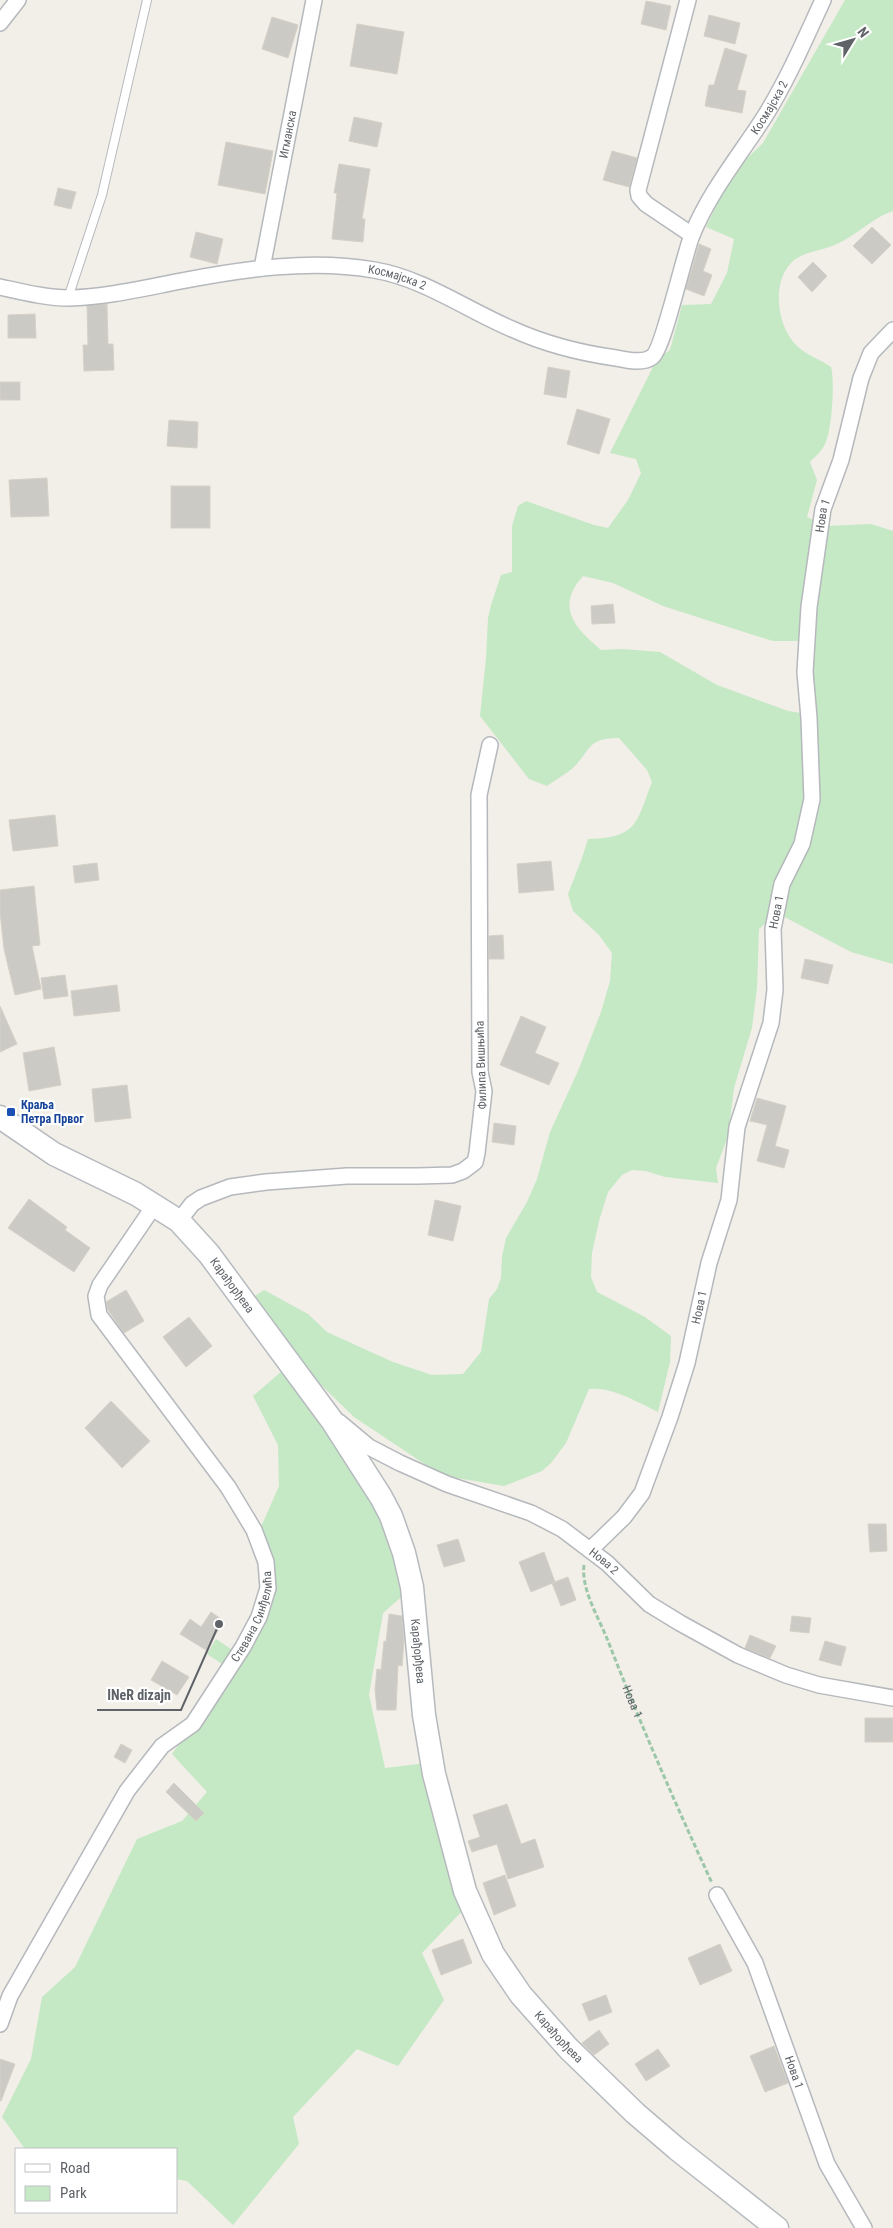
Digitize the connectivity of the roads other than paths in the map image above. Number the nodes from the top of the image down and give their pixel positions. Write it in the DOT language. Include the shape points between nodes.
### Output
graph roads {
  1 [pos="18,0"];
  2 [pos="147,0"];
  3 [pos="314,0"];
  4 [pos="688,0"];
  5 [pos="823,0"];
  6 [pos="0,23"];
  7 [pos="692,235"];
  8 [pos="262,268"];
  9 [pos="0,287"];
  10 [pos="68,298"];
  11 [pos="893,330"];
  12 [pos="490,745"];
  13 [pos="0,1118"];
  14 [pos="154,1206"];
  15 [pos="179,1221"];
  16 [pos="321,1405"];
  17 [pos="590,1550"];
  18 [pos="893,1698"];
  19 [pos="717,1895"];
  20 [pos="0,2024"];
  21 [pos="777,2228"];
  22 [pos="864,2228"];
  1 -- 6 [label="street"];
  2 -- 10 [label="lane" via="102,195"];
  3 -- 8 [label="street, Игманска"];
  4 -- 7 [label="street" via="638,190 646,204"];
  5 -- 7 [label="street, Космајска 2" via="778,93 720,180"];
  7 -- 8 [label="street, Космајска 2" via="660,346 654,356 643,361 602,356 545,342 512,330 416,283 375,270 328,266"];
  8 -- 10 [label="street, Космајска 2" via="108,295"];
  9 -- 10 [label="street, Космајска 2"];
  11 -- 17 [label="street, Нова 1" via="871,353 861,378 841,460 823,509 809,607 805,672 812,799 802,844 782,884 773,929 775,990 771,1023 737,1127 729,1200 709,1263 687,1363 642,1493 624,1517"];
  12 -- 15 [label="street, Филипа Вишњића" via="480,795 480,1072 484,1091 475,1162 470,1168 452,1175 347,1176 230,1188 201,1198"];
  13 -- 14 [label="street, Карађорђева" via="54,1154"];
  14 -- 15 [label="street, Карађорђева"];
  14 -- 20 [label="street, Стевана Синђелића" via="100,1285 96,1296 99,1315 228,1487 254,1530 266,1562 268,1588 259,1617 243,1647 193,1724 162,1746 127,1791 10,1996"];
  15 -- 16 [label="street, Карађорђева" via="209,1254"];
  16 -- 17 [label="street, Нова 2" via="369,1447 447,1484 531,1513 562,1529"];
  16 -- 21 [label="street, Карађорђева" via="381,1497 398,1532 412,1587 424,1715 438,1791 465,1891 493,1954 521,1995 568,2048 635,2113"];
  17 -- 18 [label="street, Нова 2" via="649,1604 738,1655 819,1685"];
  19 -- 22 [label="street, Нова 1" via="755,1963 827,2164"];
}
